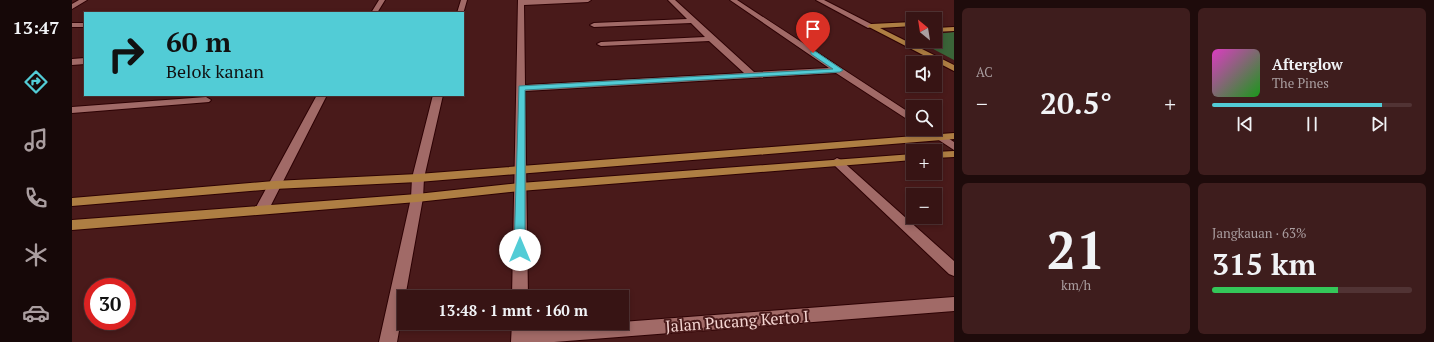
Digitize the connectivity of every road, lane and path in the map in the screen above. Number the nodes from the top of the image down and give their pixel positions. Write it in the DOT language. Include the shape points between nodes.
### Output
graph roads {
  1 [pos="84,0"];
  2 [pos="382,0"];
  3 [pos="464,0"];
  4 [pos="588,0"];
  5 [pos="671,0"];
  6 [pos="733,0"];
  7 [pos="819,0"];
  8 [pos="521,1"];
  9 [pos="72,7"];
  10 [pos="375,12"];
  11 [pos="460,12"];
  12 [pos="694,21"];
  13 [pos="954,22"];
  14 [pos="942,23"];
  15 [pos="84,24"];
  16 [pos="906,24"];
  17 [pos="72,25"];
  18 [pos="594,25"];
  19 [pos="871,26"];
  20 [pos="954,29"];
  21 [pos="942,30"];
  22 [pos="906,31"];
  23 [pos="883,33"];
  24 [pos="711,39"];
  25 [pos="601,44"];
  26 [pos="79,61"];
  27 [pos="72,67"];
  28 [pos="954,68"];
  29 [pos="840,70"];
  30 [pos="753,76"];
  31 [pos="521,88"];
  32 [pos="321,96"];
  33 [pos="438,96"];
  34 [pos="206,100"];
  35 [pos="72,110"];
  36 [pos="906,115"];
  37 [pos="954,136"];
  38 [pos="939,137"];
  39 [pos="954,147"];
  40 [pos="954,154"];
  41 [pos="942,155"];
  42 [pos="906,157"];
  43 [pos="837,162"];
  44 [pos="520,169"];
  45 [pos="418,178"];
  46 [pos="274,185"];
  47 [pos="520,187"];
  48 [pos="417,198"];
  49 [pos="72,202"];
  50 [pos="262,209"];
  51 [pos="72,225"];
  52 [pos="954,270"];
  53 [pos="520,290"];
  54 [pos="954,304"];
  55 [pos="520,334"];
  56 [pos="388,342"];
  1 -- 9 [label="street"];
  2 -- 10 [label="street"];
  3 -- 11 [label="street"];
  4 -- 8 [label="street"];
  5 -- 12 [label="street"];
  6 -- 29 [label="street"];
  7 -- 19 [label="street"];
  8 -- 31 [label="street"];
  12 -- 18 [label="street"];
  12 -- 24 [label="street"];
  13 -- 14 [label="main road"];
  15 -- 17 [label="street"];
  16 -- 19 [label="main road"];
  19 -- 23 [label="main road"];
  20 -- 21 [label="main road"];
  22 -- 23 [label="main road"];
  23 -- 28 [label="main road"];
  24 -- 25 [label="street"];
  24 -- 30 [label="street"];
  26 -- 27 [label="street"];
  29 -- 30 [label="street"];
  29 -- 36 [label="street"];
  30 -- 31 [label="street"];
  31 -- 44 [label="street"];
  32 -- 46 [label="street"];
  33 -- 45 [label="street"];
  34 -- 35 [label="street"];
  37 -- 38 [label="main road"];
  38 -- 39 [label="street"];
  38 -- 44 [label="main road"];
  40 -- 41 [label="main road"];
  42 -- 43 [label="main road"];
  43 -- 47 [label="main road"];
  43 -- 52 [label="street"];
  44 -- 45 [label="main road"];
  44 -- 47 [label="street"];
  45 -- 46 [label="main road"];
  45 -- 48 [label="street"];
  46 -- 49 [label="main road"];
  46 -- 50 [label="street"];
  47 -- 48 [label="main road"];
  47 -- 53 [label="street"];
  48 -- 50 [label="main road"];
  48 -- 56 [label="street"];
  50 -- 51 [label="main road"];
  54 -- 55 [label="street, Jalan Pucang Kerto I"];
}
